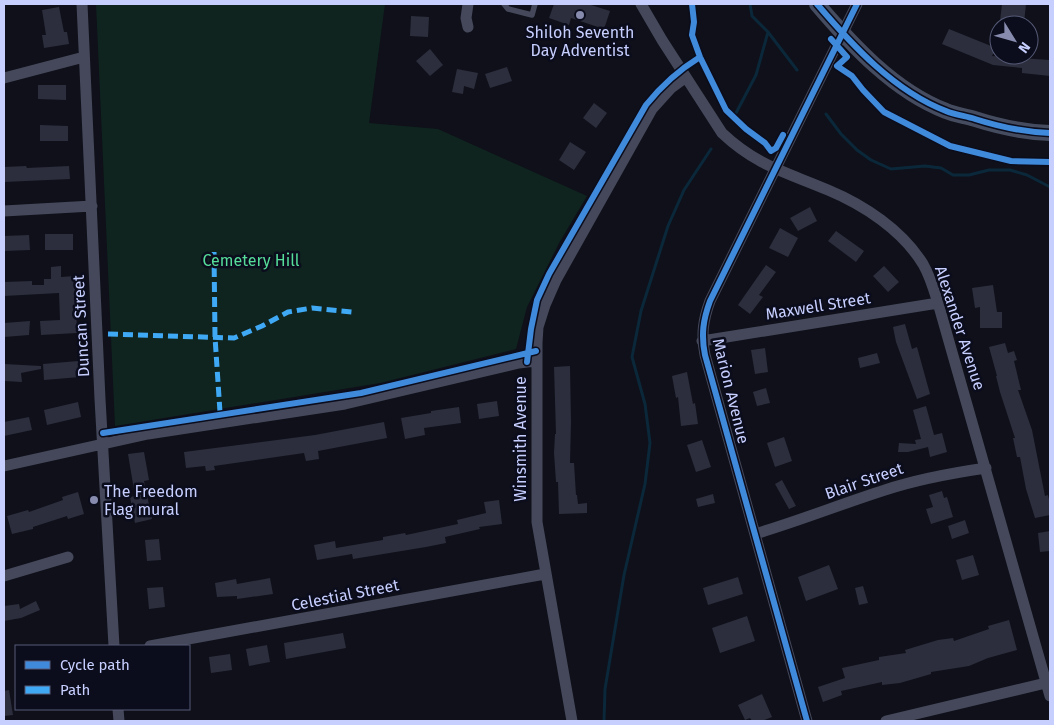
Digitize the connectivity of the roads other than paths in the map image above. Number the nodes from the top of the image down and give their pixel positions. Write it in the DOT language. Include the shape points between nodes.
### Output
graph roads {
  1 [pos="82,4"];
  2 [pos="468,4"];
  3 [pos="504,4"];
  4 [pos="535,4"];
  5 [pos="641,4"];
  6 [pos="817,4"];
  7 [pos="857,4"];
  8 [pos="468,27"];
  9 [pos="842,33"];
  10 [pos="84,57"];
  11 [pos="686,77"];
  12 [pos="4,78"];
  13 [pos="1050,133"];
  14 [pos="775,169"];
  15 [pos="92,206"];
  16 [pos="4,211"];
  17 [pos="938,303"];
  18 [pos="702,341"];
  19 [pos="535,361"];
  20 [pos="103,443"];
  21 [pos="4,466"];
  22 [pos="986,468"];
  23 [pos="755,534"];
  24 [pos="68,557"];
  25 [pos="545,574"];
  26 [pos="4,576"];
  27 [pos="114,645"];
  28 [pos="155,645"];
  29 [pos="1048,683"];
  30 [pos="1050,696"];
  31 [pos="572,721"];
  32 [pos="807,721"];
  33 [pos="886,721"];
  1 -- 10 [label="street, Duncan Street"];
  2 -- 8 [label="street"];
  3 -- 4 [label="lane" via="508,9 532,16"];
  5 -- 11 [label="street, Alexander Avenue"];
  6 -- 9 [label="street"];
  7 -- 9 [label="street, Marion Avenue"];
  9 -- 13 [label="street" via="903,87 946,111 1018,130"];
  9 -- 14 [label="street, Marion Avenue"];
  10 -- 12 [label="street"];
  10 -- 15 [label="street, Duncan Street"];
  11 -- 14 [label="street, Alexander Avenue" via="722,133 745,153"];
  11 -- 19 [label="street, Winsmith Avenue" via="652,109 556,280 538,327"];
  14 -- 17 [label="street, Alexander Avenue" via="829,190 887,225 922,264"];
  14 -- 18 [label="street, Marion Avenue" via="710,301"];
  15 -- 16 [label="street"];
  15 -- 20 [label="street, Duncan Street"];
  17 -- 18 [label="street, Maxwell Street"];
  17 -- 22 [label="street, Alexander Avenue"];
  18 -- 23 [label="street, Marion Avenue"];
  19 -- 20 [label="street" via="345,404"];
  19 -- 25 [label="street, Winsmith Avenue" via="537,522"];
  20 -- 21 [label="street"];
  20 -- 27 [label="street, Duncan Street"];
  22 -- 23 [label="street, Blair Street" via="904,484"];
  22 -- 29 [label="street, Alexander Avenue"];
  23 -- 32 [label="street, Marion Avenue"];
  24 -- 26 [label="street"];
  25 -- 28 [label="street, Celestial Street"];
  25 -- 31 [label="street, Winsmith Avenue"];
  29 -- 30 [label="street, Alexander Avenue"];
  29 -- 33 [label="street"];
}
